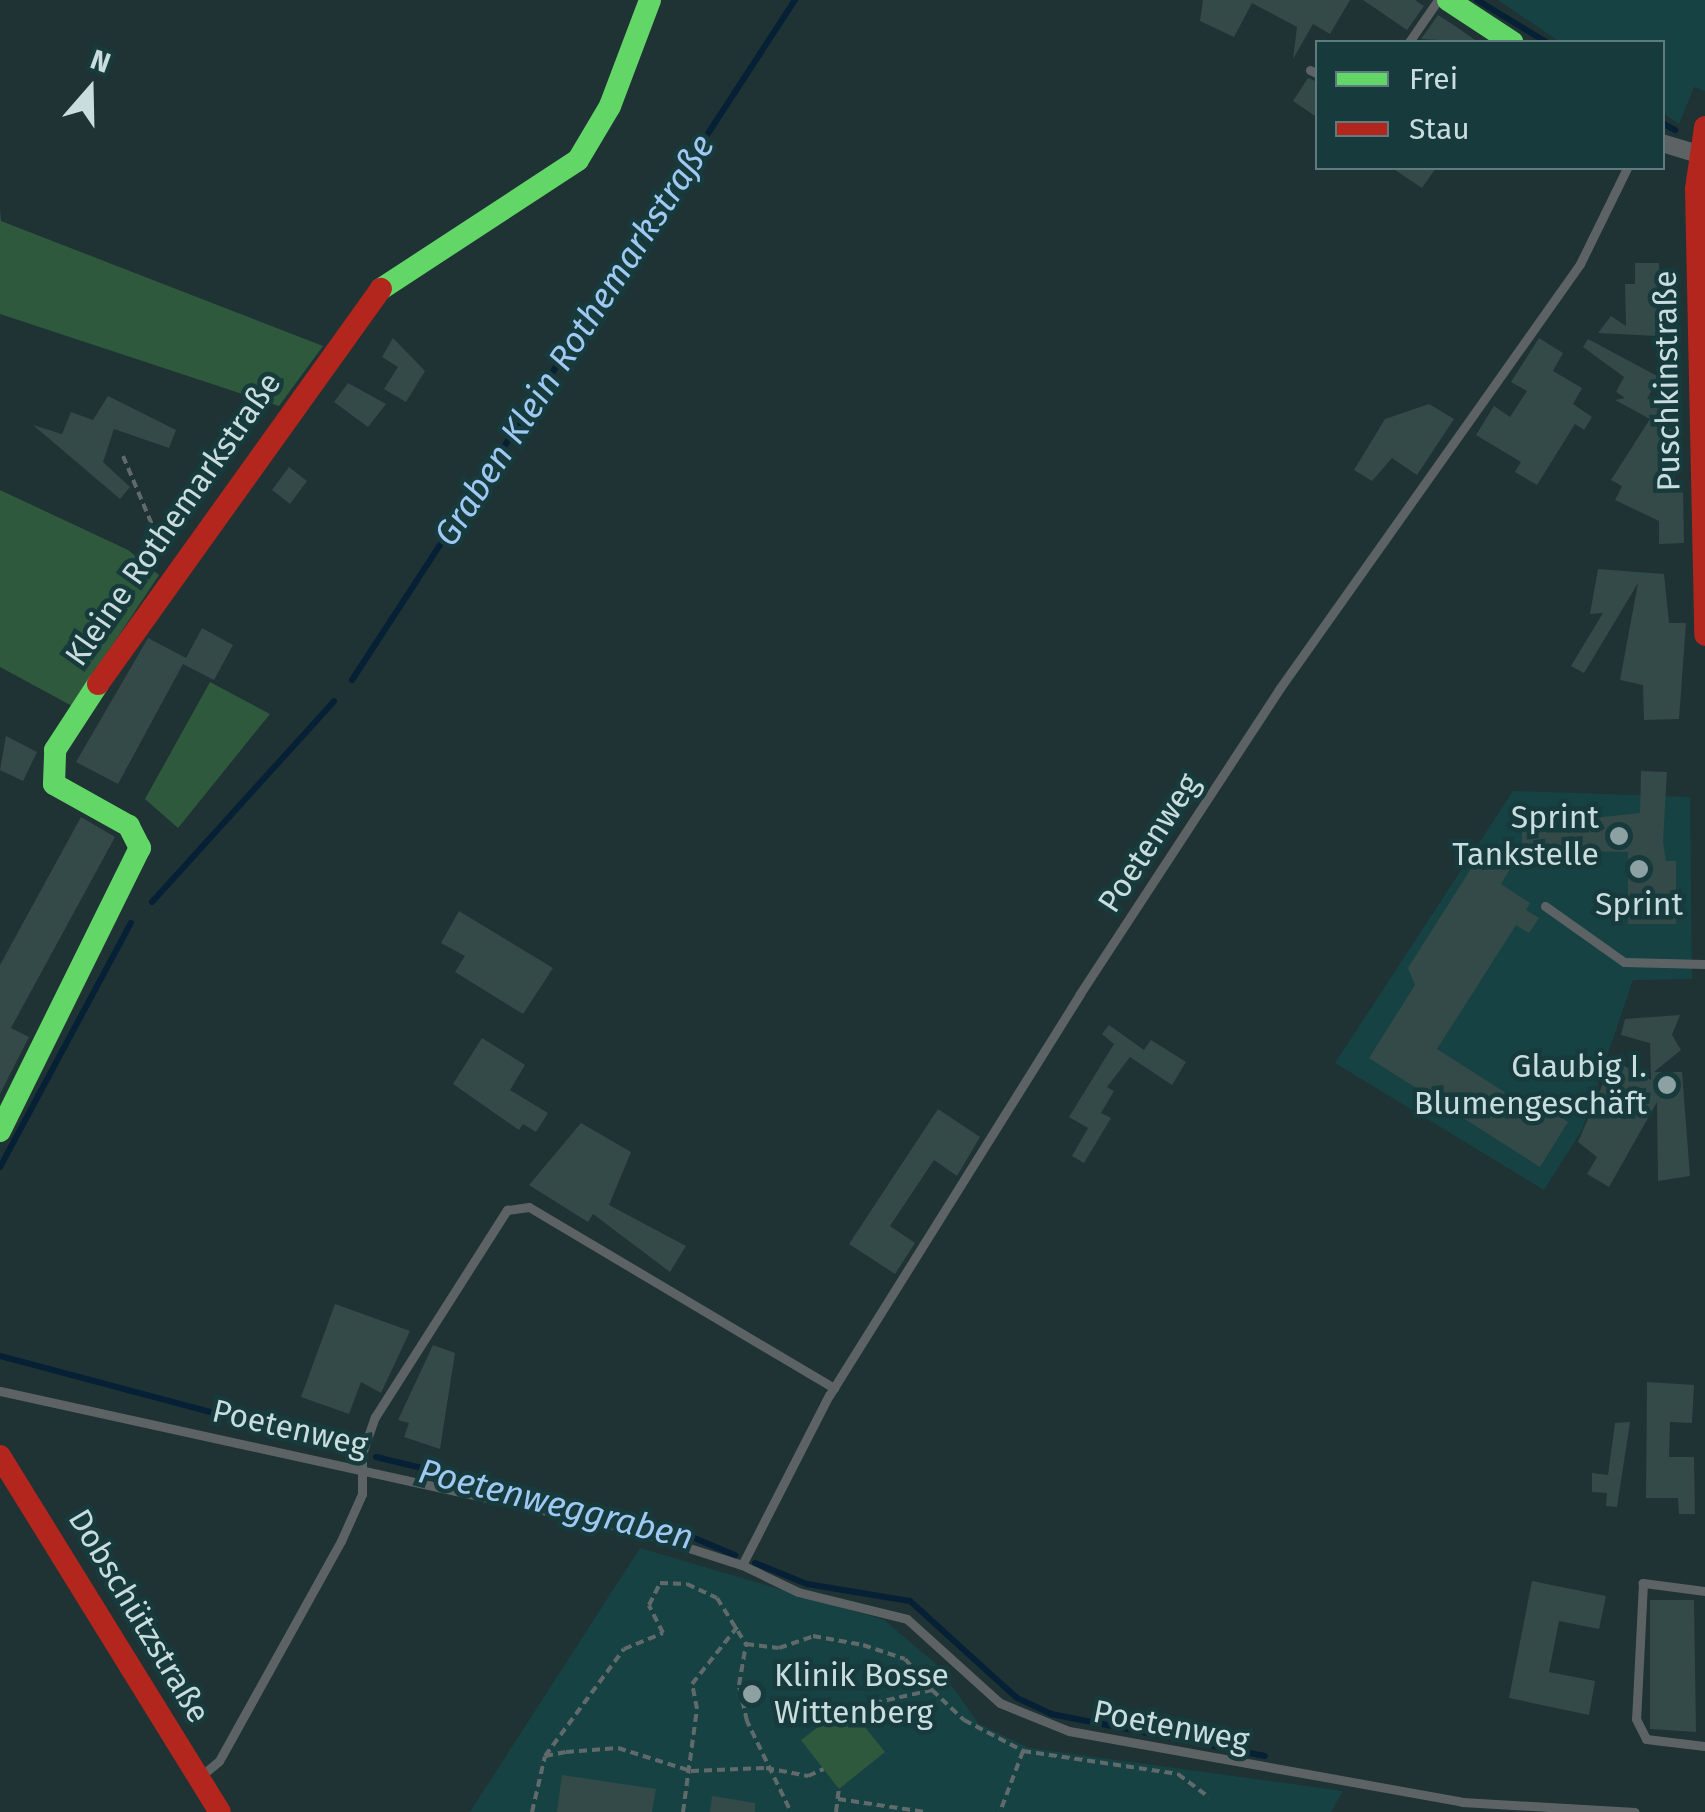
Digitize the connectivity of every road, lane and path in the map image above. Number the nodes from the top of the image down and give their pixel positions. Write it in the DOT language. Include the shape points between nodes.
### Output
graph roads {
  1 [pos="650,0"];
  2 [pos="1438,0"];
  3 [pos="1448,0"];
  4 [pos="1411,40"];
  5 [pos="1509,40"];
  6 [pos="1702,140"];
  7 [pos="1665,143"];
  8 [pos="1626,170"];
  9 [pos="123,456"];
  10 [pos="174,566"];
  11 [pos="1705,634"];
  12 [pos="1545,906"];
  13 [pos="1705,964"];
  14 [pos="0,1131"];
  15 [pos="834,1388"];
  16 [pos="0,1391"];
  17 [pos="0,1456"];
  18 [pos="362,1470"];
  19 [pos="742,1566"];
  20 [pos="1705,1591"];
  21 [pos="738,1626"];
  22 [pos="746,1644"];
  23 [pos="932,1690"];
  24 [pos="860,1722"];
  25 [pos="1705,1746"];
  26 [pos="1024,1751"];
  27 [pos="545,1756"];
  28 [pos="766,1768"];
  29 [pos="824,1768"];
  30 [pos="691,1771"];
  31 [pos="199,1778"];
  32 [pos="840,1789"];
  33 [pos="1209,1798"];
  34 [pos="838,1800"];
  35 [pos="790,1808"];
  36 [pos="220,1812"];
  37 [pos="532,1812"];
  38 [pos="683,1812"];
  39 [pos="836,1812"];
  40 [pos="925,1812"];
  41 [pos="1000,1812"];
  42 [pos="1635,1812"];
  1 -- 10 [label="street, Kleine Rothemarkstraße" via="610,106 578,160 394,274"];
  2 -- 4 [label="lane"];
  3 -- 5 [label="street"];
  6 -- 7 [label="street"];
  6 -- 11 [label="street, Puschkinstraße"];
  8 -- 15 [label="lane, Poetenweg" via="1580,264 1240,749"];
  9 -- 10 [label="path"];
  10 -- 14 [label="street, Kleine Rothemarkstraße" via="51,760 60,792 129,826 140,848"];
  12 -- 13 [label="lane" via="1624,962"];
  15 -- 18 [label="lane" via="520,1204 507,1210 405,1364 367,1435"];
  15 -- 19 [label="lane, Poetenweg"];
  16 -- 18 [label="lane, Poetenweg"];
  17 -- 31 [label="street, Dobschützstraße"];
  18 -- 19 [label="lane, Poetenweg" via="633,1530"];
  18 -- 31 [label="lane" via="362,1494 341,1540 218,1761"];
  19 -- 42 [label="lane, Poetenweg" via="798,1592 907,1619 1000,1703 1069,1731 1462,1802"];
  20 -- 25 [label="lane" via="1643,1582 1636,1719 1646,1738"];
  21 -- 22 [label="path"];
  21 -- 27 [label="path" via="717,1598 687,1584 660,1582 649,1605 663,1633 624,1649"];
  21 -- 30 [label="path" via="696,1673"];
  22 -- 23 [label="path" via="778,1648 812,1636 863,1645 905,1659"];
  22 -- 28 [label="path" via="740,1686"];
  23 -- 24 [label="path" via="874,1703"];
  23 -- 26 [label="path" via="964,1720"];
  26 -- 33 [label="path" via="1178,1774"];
  26 -- 41 [label="path"];
  27 -- 30 [label="path" via="618,1748"];
  27 -- 37 [label="path"];
  28 -- 29 [label="path" via="808,1776"];
  28 -- 30 [label="path"];
  28 -- 35 [label="path"];
  30 -- 38 [label="path"];
  31 -- 36 [label="street, Dobschützstraße"];
  32 -- 34 [label="path"];
  34 -- 39 [label="path"];
  34 -- 40 [label="path"];
}
